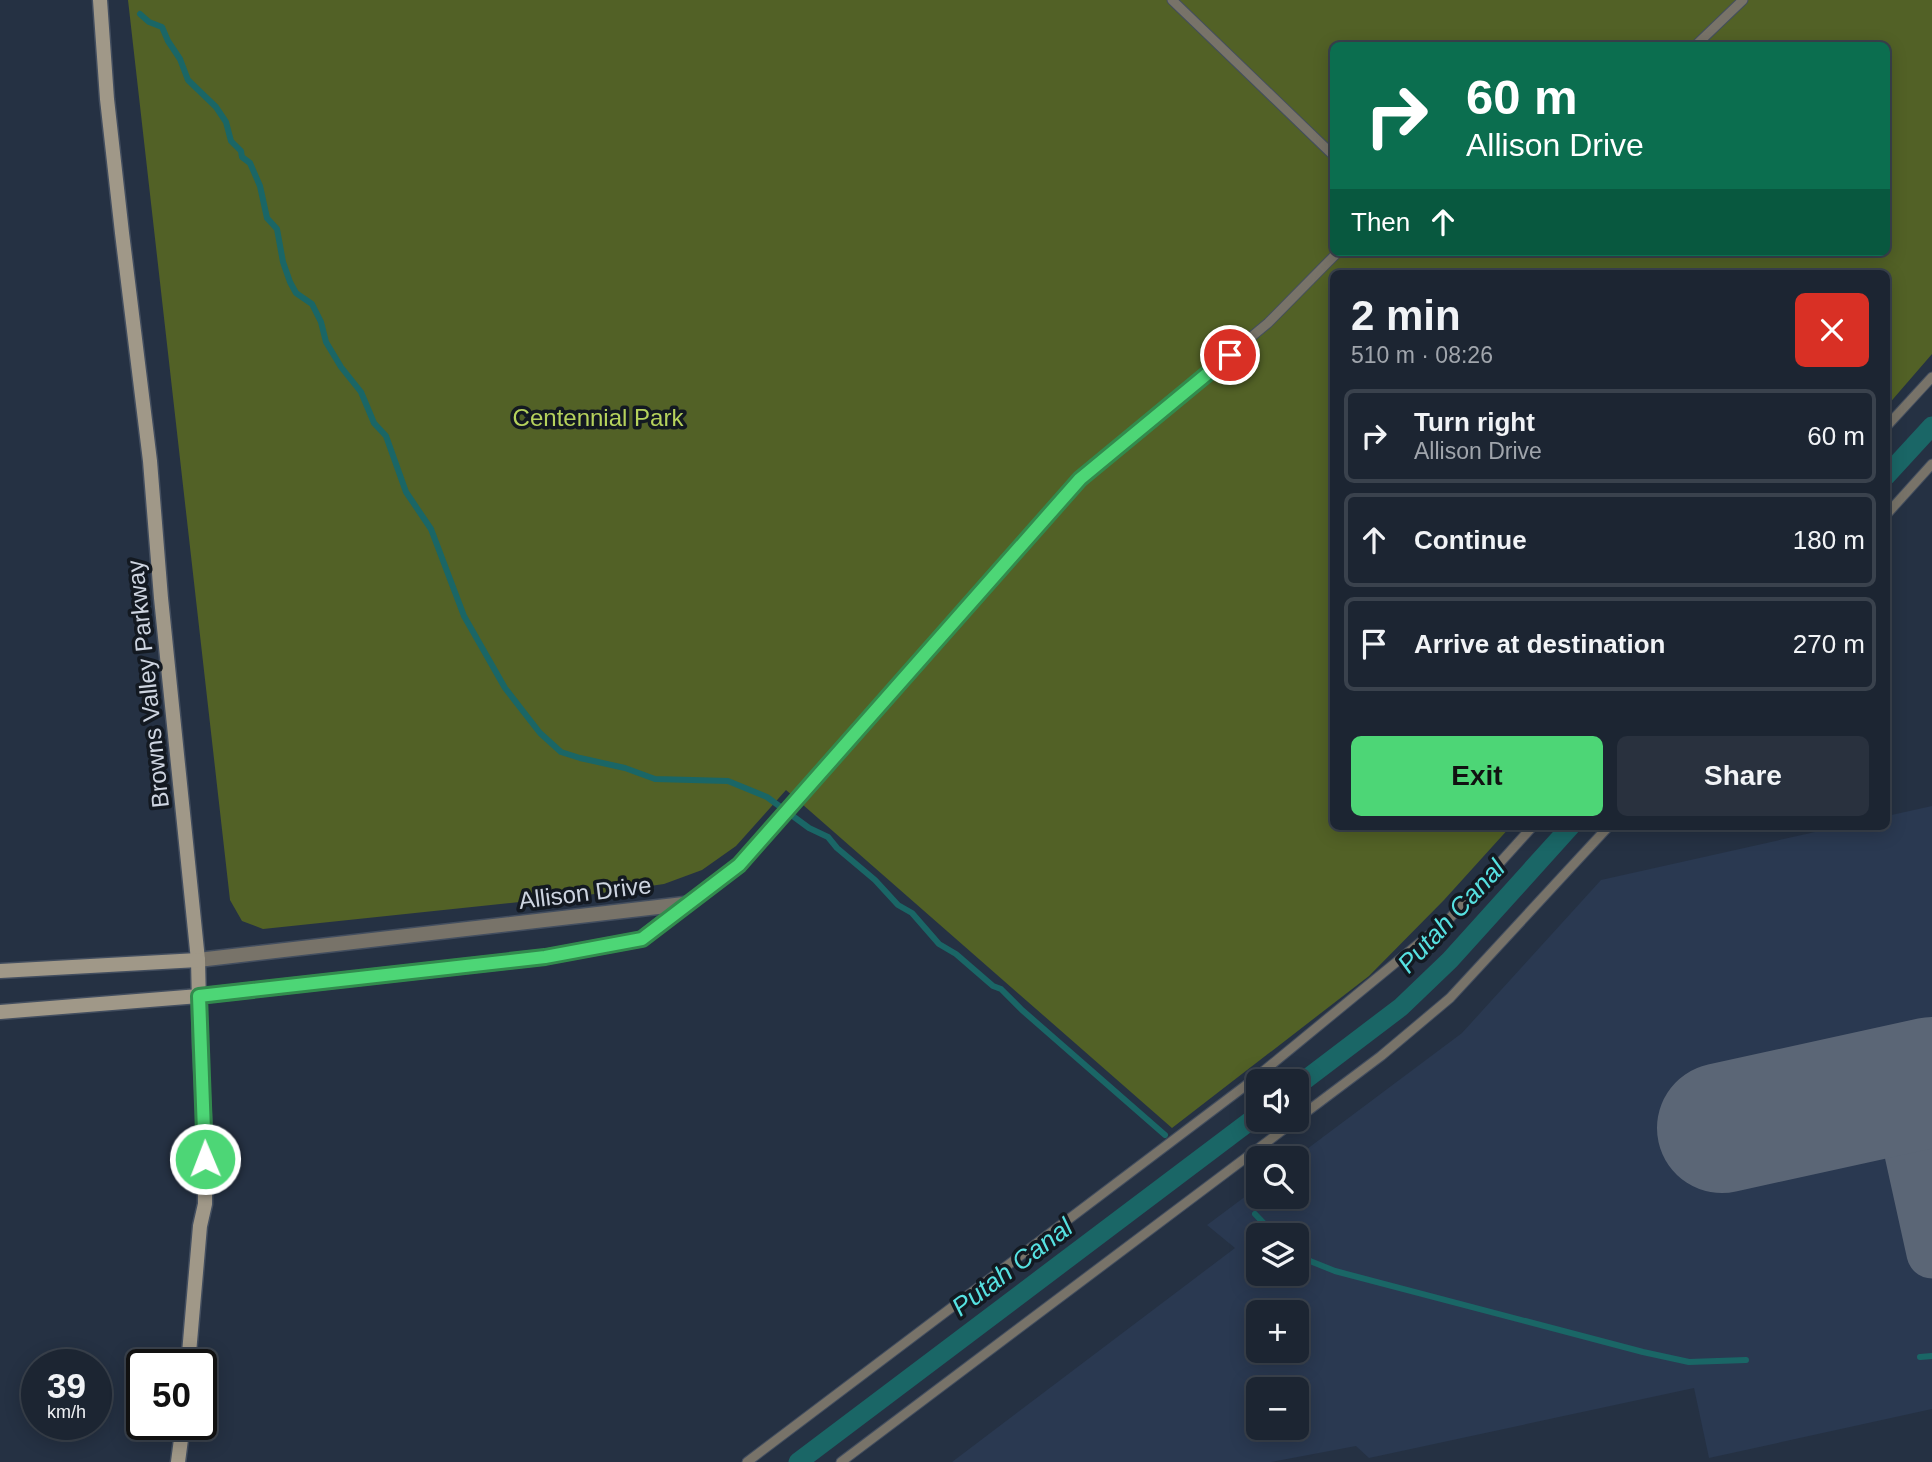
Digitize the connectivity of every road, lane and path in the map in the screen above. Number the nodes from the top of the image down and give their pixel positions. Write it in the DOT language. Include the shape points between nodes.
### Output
graph roads {
  1 [pos="100,0"];
  2 [pos="1172,0"];
  3 [pos="1743,0"];
  4 [pos="1699,42"];
  5 [pos="1330,152"];
  6 [pos="1334,256"];
  7 [pos="1932,377"];
  8 [pos="1890,423"];
  9 [pos="1932,464"];
  10 [pos="1890,511"];
  11 [pos="1529,830"];
  12 [pos="1605,830"];
  13 [pos="686,904"];
  14 [pos="198,960"];
  15 [pos="0,971"];
  16 [pos="199,996"];
  17 [pos="0,1012"];
  18 [pos="1309,1110"];
  19 [pos="1280,1132"];
  20 [pos="189,1349"];
  21 [pos="181,1440"];
  22 [pos="178,1462"];
  23 [pos="747,1462"];
  24 [pos="841,1462"];
  1 -- 14 [label="main road, Browns Valley Parkway"];
  2 -- 5 [label="lane"];
  3 -- 4 [label="lane"];
  6 -- 13 [label="lane" via="1268,323 1080,479 739,865"];
  7 -- 8 [label="lane"];
  9 -- 10 [label="lane"];
  11 -- 23 [label="lane" via="1450,918 1249,1083"];
  12 -- 18 [label="lane" via="1450,998"];
  13 -- 14 [label="street, Allison Drive"];
  13 -- 16 [label="street, Allison Drive" via="642,939 557,955"];
  14 -- 15 [label="main road, Allison Drive"];
  14 -- 16 [label="main road, Browns Valley Parkway"];
  16 -- 17 [label="main road, Allison Drive"];
  16 -- 20 [label="main road, Browns Valley Parkway" via="205,1203"];
  19 -- 24 [label="lane"];
  21 -- 22 [label="main road"];
}
